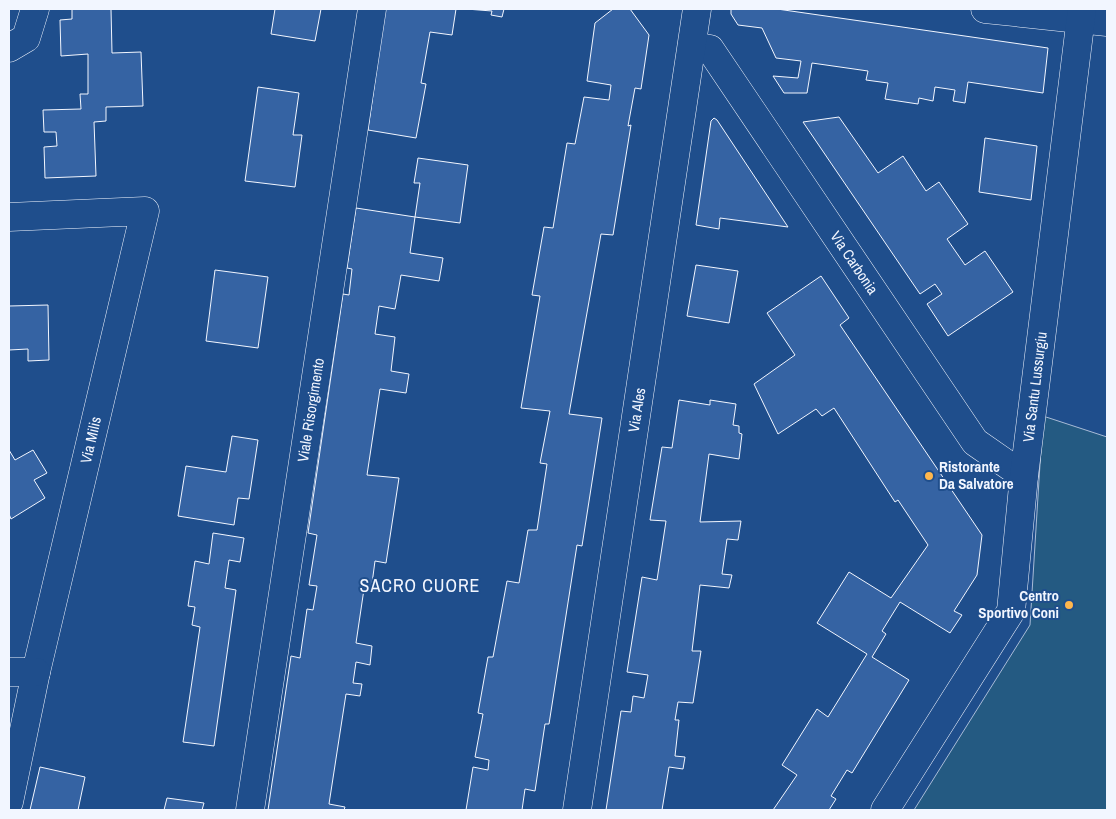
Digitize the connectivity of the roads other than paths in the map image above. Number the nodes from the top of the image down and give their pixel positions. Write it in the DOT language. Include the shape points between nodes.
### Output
graph roads {
  1 [pos="35,9"];
  2 [pos="372,9"];
  3 [pos="697,9"];
  4 [pos="985,9"];
  5 [pos="1090,16"];
  6 [pos="692,46"];
  7 [pos="9,48"];
  8 [pos="9,216"];
  9 [pos="1024,476"];
  10 [pos="9,672"];
  11 [pos="36,672"];
  12 [pos="9,802"];
  13 [pos="250,810"];
  14 [pos="577,810"];
  15 [pos="884,810"];
  1 -- 7 [label="street" via="26,38"];
  2 -- 13 [label="street, Viale Risorgimento"];
  3 -- 6 [label="street, Via Ales"];
  4 -- 5 [label="street"];
  5 -- 9 [label="street, Via Santu Lussurgiu"];
  6 -- 9 [label="street, Via Carbonia" via="710,49 975,442"];
  6 -- 14 [label="street, Via Ales"];
  8 -- 11 [label="street, Via Milis" via="145,212"];
  9 -- 15 [label="street, Via Santu Lussurgiu" via="1011,611"];
  10 -- 11 [label="street"];
  11 -- 12 [label="street, Via Milis"];
}
